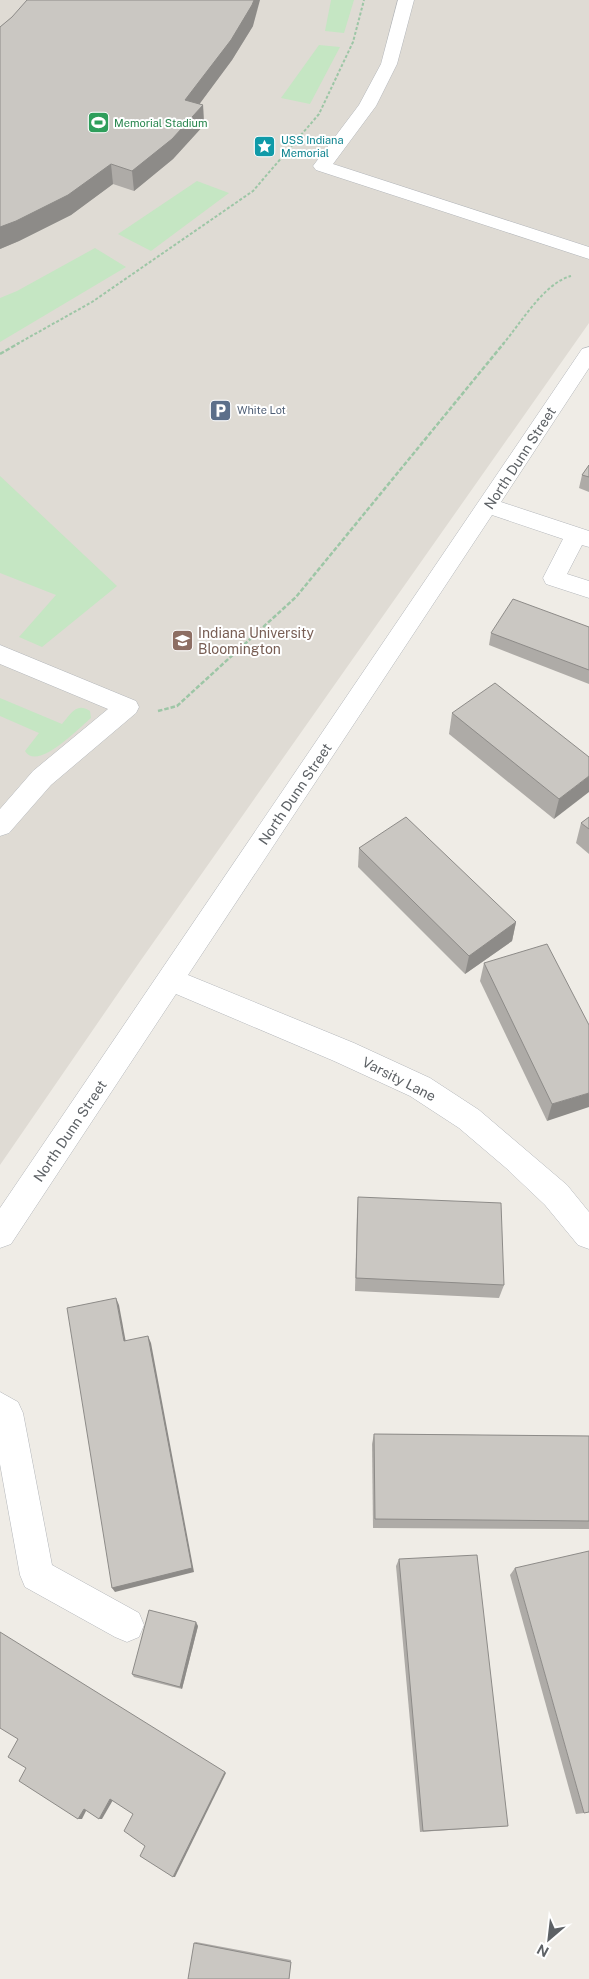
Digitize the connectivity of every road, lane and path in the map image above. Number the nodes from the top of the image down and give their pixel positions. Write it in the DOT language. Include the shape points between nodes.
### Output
graph roads {
  1 [pos="364,0"];
  2 [pos="406,0"];
  3 [pos="589,253"];
  4 [pos="574,276"];
  5 [pos="589,353"];
  6 [pos="0,354"];
  7 [pos="488,506"];
  8 [pos="582,537"];
  9 [pos="589,590"];
  10 [pos="0,654"];
  11 [pos="152,712"];
  12 [pos="0,826"];
  13 [pos="171,980"];
  14 [pos="0,1234"];
  15 [pos="589,1235"];
  16 [pos="0,1408"];
  17 [pos="127,1625"];
  1 -- 6 [label="path" via="353,42 319,114 253,191 92,302"];
  2 -- 3 [label="street" via="389,64 367,106 322,166"];
  4 -- 11 [label="path" via="560,279 550,287 296,597 177,706"];
  5 -- 7 [label="street, North Dunn Street"];
  7 -- 8 [label="street"];
  7 -- 13 [label="street, North Dunn Street"];
  8 -- 9 [label="street" via="554,578"];
  10 -- 12 [label="street" via="127,707 42,778"];
  13 -- 14 [label="street, North Dunn Street"];
  13 -- 15 [label="street, Varsity Lane" via="420,1087 469,1119 516,1158 556,1195"];
  16 -- 17 [label="street" via="8,1412 37,1575"];
}
